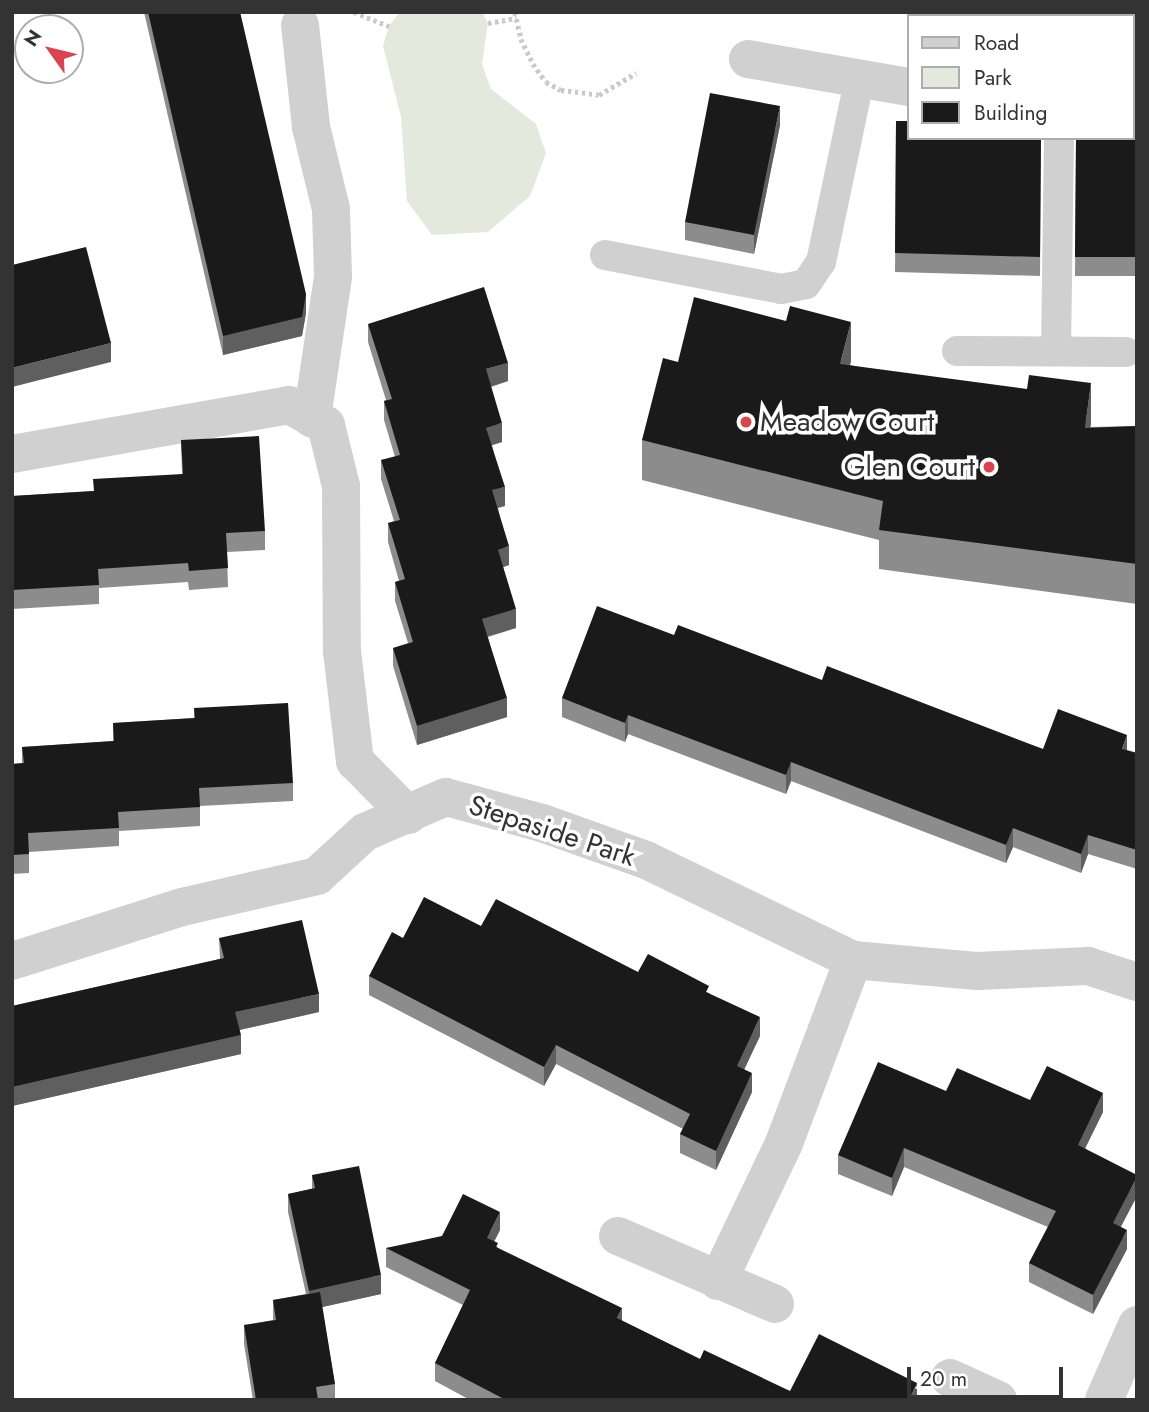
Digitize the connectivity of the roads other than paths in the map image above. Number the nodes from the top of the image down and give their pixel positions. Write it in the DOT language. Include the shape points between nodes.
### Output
graph roads {
  1 [pos="300,25"];
  2 [pos="748,59"];
  3 [pos="859,81"];
  4 [pos="908,87"];
  5 [pos="1059,140"];
  6 [pos="605,255"];
  7 [pos="957,351"];
  8 [pos="1056,351"];
  9 [pos="1126,352"];
  10 [pos="312,418"];
  11 [pos="12,454"];
  12 [pos="408,816"];
  13 [pos="853,960"];
  14 [pos="12,961"];
  15 [pos="1137,982"];
  16 [pos="618,1236"];
  17 [pos="718,1281"];
  18 [pos="775,1304"];
  19 [pos="1137,1325"];
  20 [pos="950,1378"];
  21 [pos="998,1400"];
  22 [pos="1104,1400"];
  1 -- 10 [label="street" via="310,127 331,209 330,312"];
  2 -- 3 [label="street"];
  3 -- 4 [label="street"];
  3 -- 6 [label="lane" via="821,262 806,284 780,289"];
  5 -- 8 [label="lane"];
  7 -- 8 [label="lane"];
  8 -- 9 [label="lane"];
  10 -- 11 [label="street" via="289,405"];
  10 -- 12 [label="street" via="326,425 341,486 342,651 355,761"];
  12 -- 13 [label="street, Stepaside Park" via="446,797 542,823 646,860"];
  12 -- 14 [label="street, Stepaside Park" via="365,832 317,876 181,907"];
  13 -- 15 [label="street, Stepaside Park" via="977,971 1088,966"];
  13 -- 17 [label="street" via="784,1143"];
  16 -- 17 [label="street"];
  17 -- 18 [label="street"];
  19 -- 22 [label="street"];
  20 -- 21 [label="street"];
}
